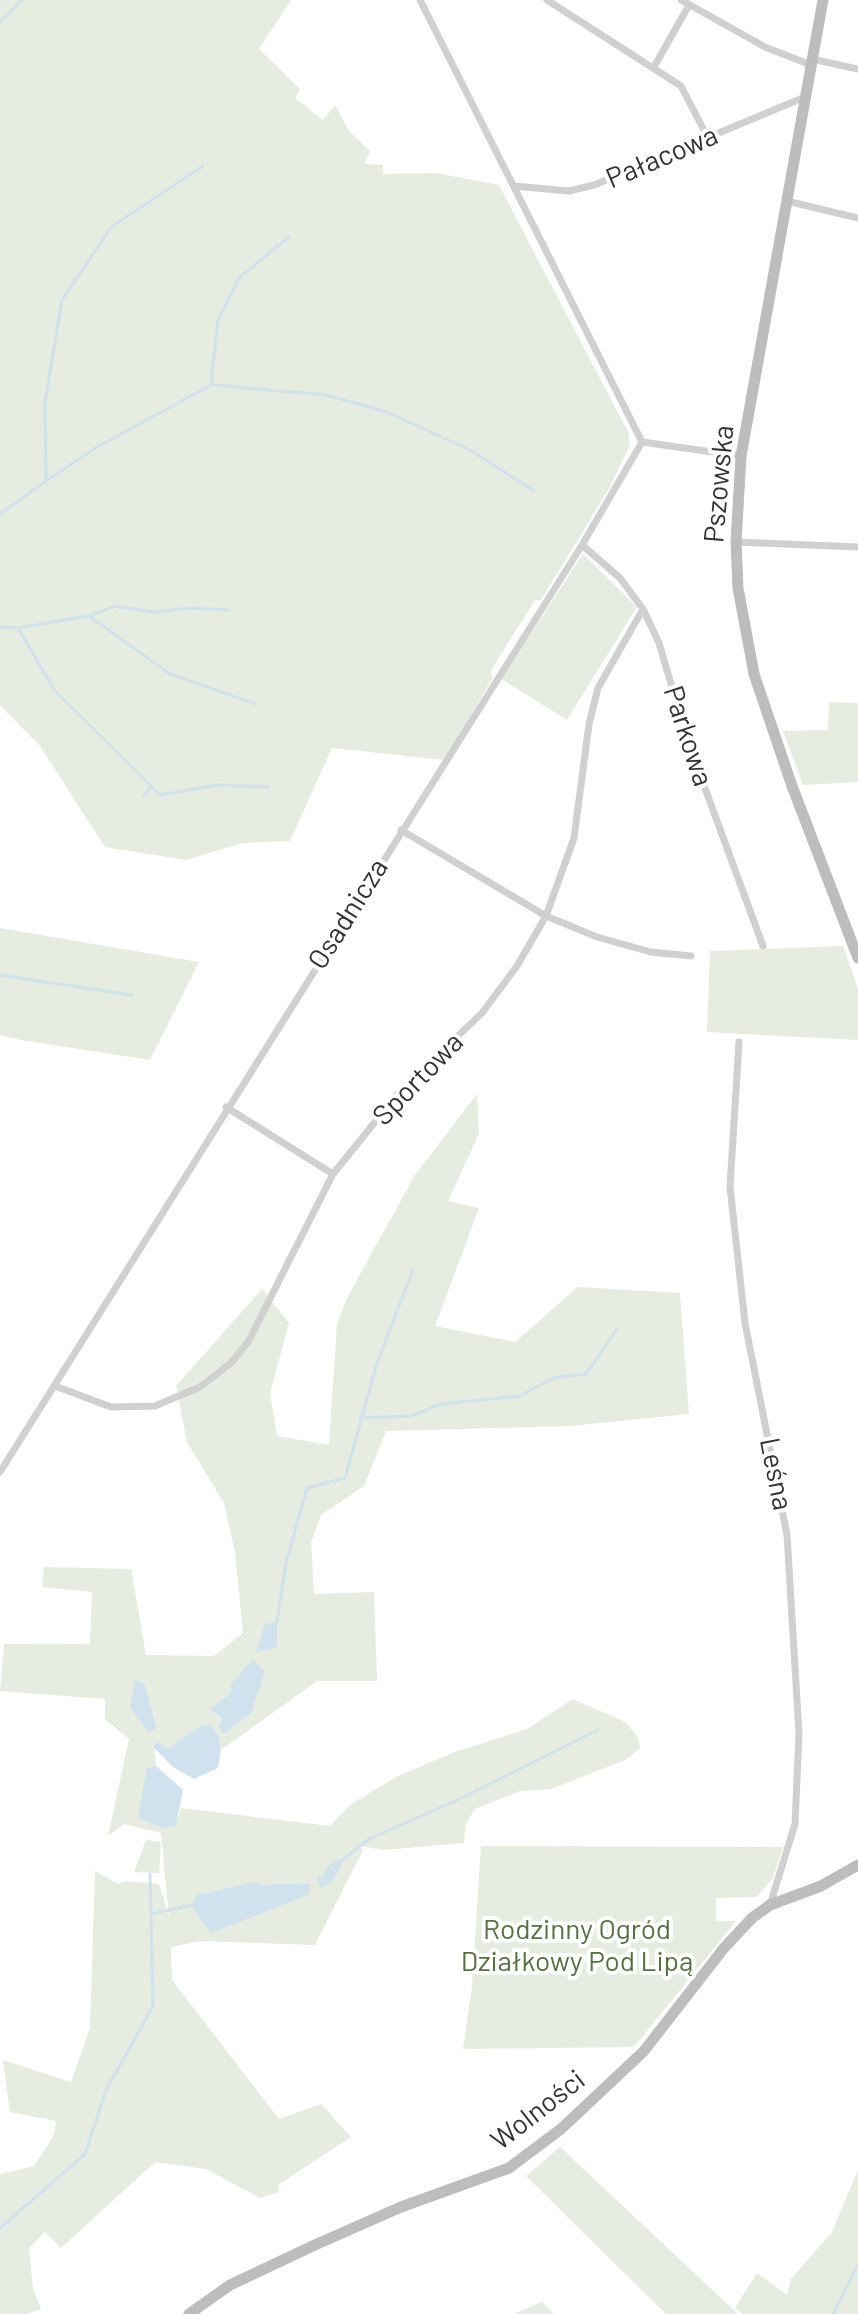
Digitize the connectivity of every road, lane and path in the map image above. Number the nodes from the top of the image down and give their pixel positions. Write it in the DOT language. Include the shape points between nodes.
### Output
graph roads {
  1 [pos="420,0"];
  2 [pos="547,0"];
  3 [pos="823,0"];
  4 [pos="685,2"];
  5 [pos="811,62"];
  6 [pos="654,67"];
  7 [pos="858,69"];
  8 [pos="805,97"];
  9 [pos="708,138"];
  10 [pos="514,186"];
  11 [pos="787,201"];
  12 [pos="858,218"];
  13 [pos="642,442"];
  14 [pos="741,456"];
  15 [pos="736,542"];
  16 [pos="582,545"];
  17 [pos="858,547"];
  18 [pos="643,609"];
  19 [pos="401,830"];
  20 [pos="546,916"];
  21 [pos="854,939"];
  22 [pos="763,946"];
  23 [pos="691,956"];
  24 [pos="858,958"];
  25 [pos="739,1042"];
  26 [pos="226,1107"];
  27 [pos="333,1174"];
  28 [pos="55,1386"];
  29 [pos="0,1472"];
  30 [pos="858,1865"];
  31 [pos="770,1905"];
  32 [pos="189,2314"];
  1 -- 10 [label="street"];
  2 -- 6 [label="street"];
  3 -- 5 [label="main road, Pszowska"];
  4 -- 5 [label="street" via="765,47"];
  4 -- 6 [label="street"];
  5 -- 7 [label="street"];
  5 -- 8 [label="main road, Pszowska"];
  6 -- 9 [label="street" via="690,98"];
  8 -- 9 [label="street, Pałacowa"];
  8 -- 11 [label="main road, Pszowska"];
  9 -- 10 [label="street, Pałacowa" via="594,185 569,191"];
  10 -- 13 [label="street"];
  11 -- 12 [label="street"];
  11 -- 14 [label="main road, Pszowska"];
  13 -- 14 [label="street"];
  13 -- 16 [label="street, Osadnicza"];
  14 -- 15 [label="main road, Pszowska"];
  15 -- 17 [label="street"];
  15 -- 21 [label="main road, Pszowska" via="738,588 754,674"];
  16 -- 18 [label="street, Parkowa" via="620,578"];
  16 -- 19 [label="street, Osadnicza"];
  18 -- 20 [label="street, Sportowa" via="598,688 574,838"];
  18 -- 22 [label="street, Parkowa"];
  19 -- 20 [label="street"];
  19 -- 26 [label="street, Osadnicza"];
  20 -- 23 [label="street" via="651,952"];
  20 -- 27 [label="street, Sportowa" via="482,1013 400,1091"];
  21 -- 24 [label="main road, Pszowska"];
  25 -- 31 [label="street, Leśna" via="730,1187 745,1323 787,1535 799,1733 795,1824"];
  26 -- 27 [label="street"];
  26 -- 28 [label="street, Osadnicza"];
  27 -- 28 [label="street, Sportowa" via="254,1331 231,1363 200,1387 155,1406 111,1407"];
  28 -- 29 [label="street, Osadnicza"];
  30 -- 31 [label="main road, Wolności"];
  31 -- 32 [label="main road, Wolności" via="739,1930 625,2070 509,2168 317,2244 230,2285"];
}
